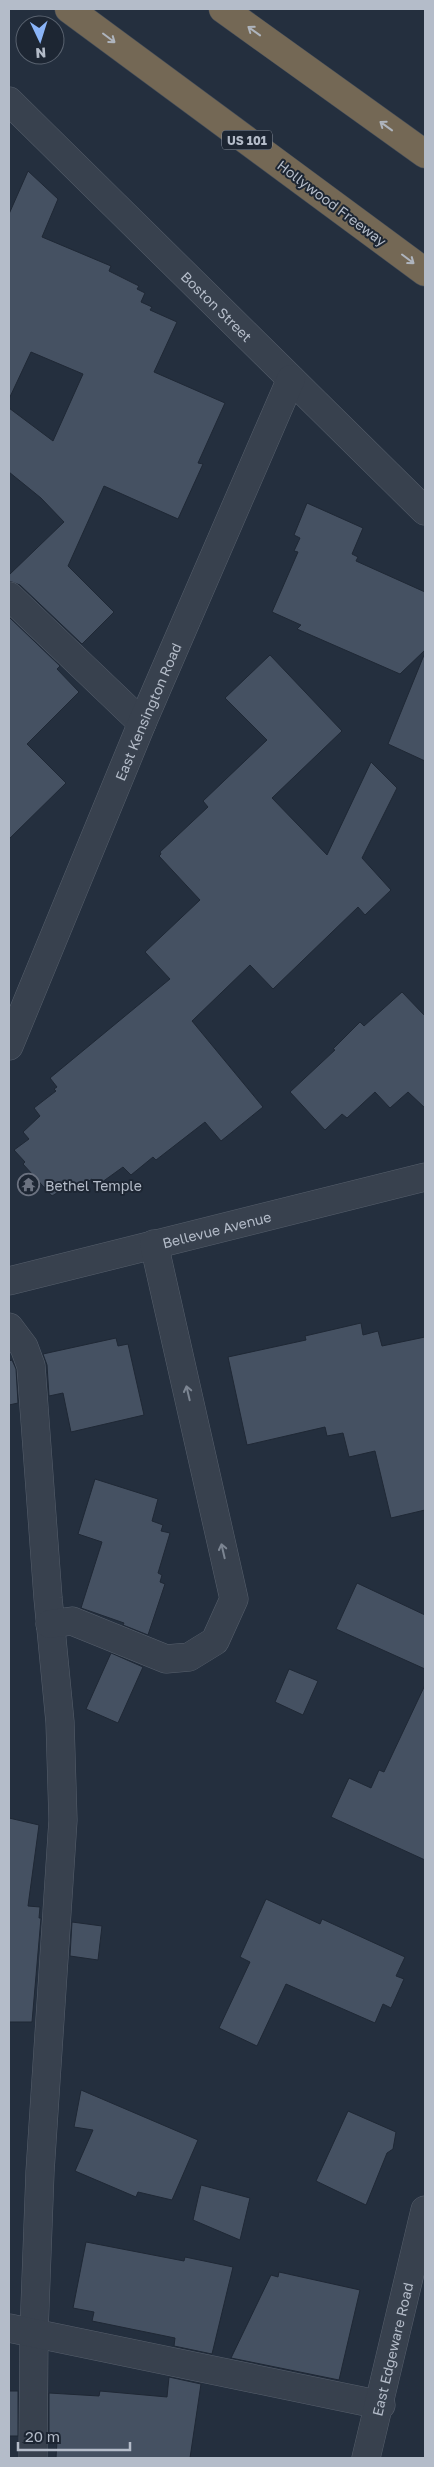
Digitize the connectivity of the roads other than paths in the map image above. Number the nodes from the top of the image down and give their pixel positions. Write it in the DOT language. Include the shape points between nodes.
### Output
graph roads {
  1 [pos="69,9"];
  2 [pos="223,9"];
  3 [pos="9,101"];
  4 [pos="425,154"];
  5 [pos="425,272"];
  6 [pos="291,379"];
  7 [pos="425,511"];
  8 [pos="9,596"];
  9 [pos="142,723"];
  10 [pos="9,1046"];
  11 [pos="425,1177"];
  12 [pos="154,1244"];
  13 [pos="9,1281"];
  14 [pos="9,1327"];
  15 [pos="50,1624"];
  16 [pos="425,2210"];
  17 [pos="21,2331"];
  18 [pos="380,2405"];
  19 [pos="33,2458"];
  20 [pos="368,2458"];
  1 -- 5 [label="highway, Hollywood Freeway / US 101, one-way"];
  4 -- 2 [label="highway, one-way"];
  3 -- 6 [label="street, Boston Street"];
  6 -- 7 [label="street, Boston Street"];
  6 -- 9 [label="street, East Kensington Road"];
  8 -- 9 [label="street"];
  9 -- 10 [label="street, East Kensington Road"];
  11 -- 12 [label="street, Bellevue Avenue"];
  12 -- 13 [label="street, Bellevue Avenue"];
  15 -- 12 [label="street, one-way" via="72,1621 166,1659 189,1657 215,1641 234,1599"];
  14 -- 15 [label="street" via="24,1347 30,1366"];
  15 -- 17 [label="street" via="60,1722 63,1820 40,2172"];
  16 -- 18 [label="street, East Edgeware Road"];
  17 -- 18 [label="street"];
  17 -- 19 [label="street"];
  18 -- 20 [label="street, East Edgeware Road"];
}
